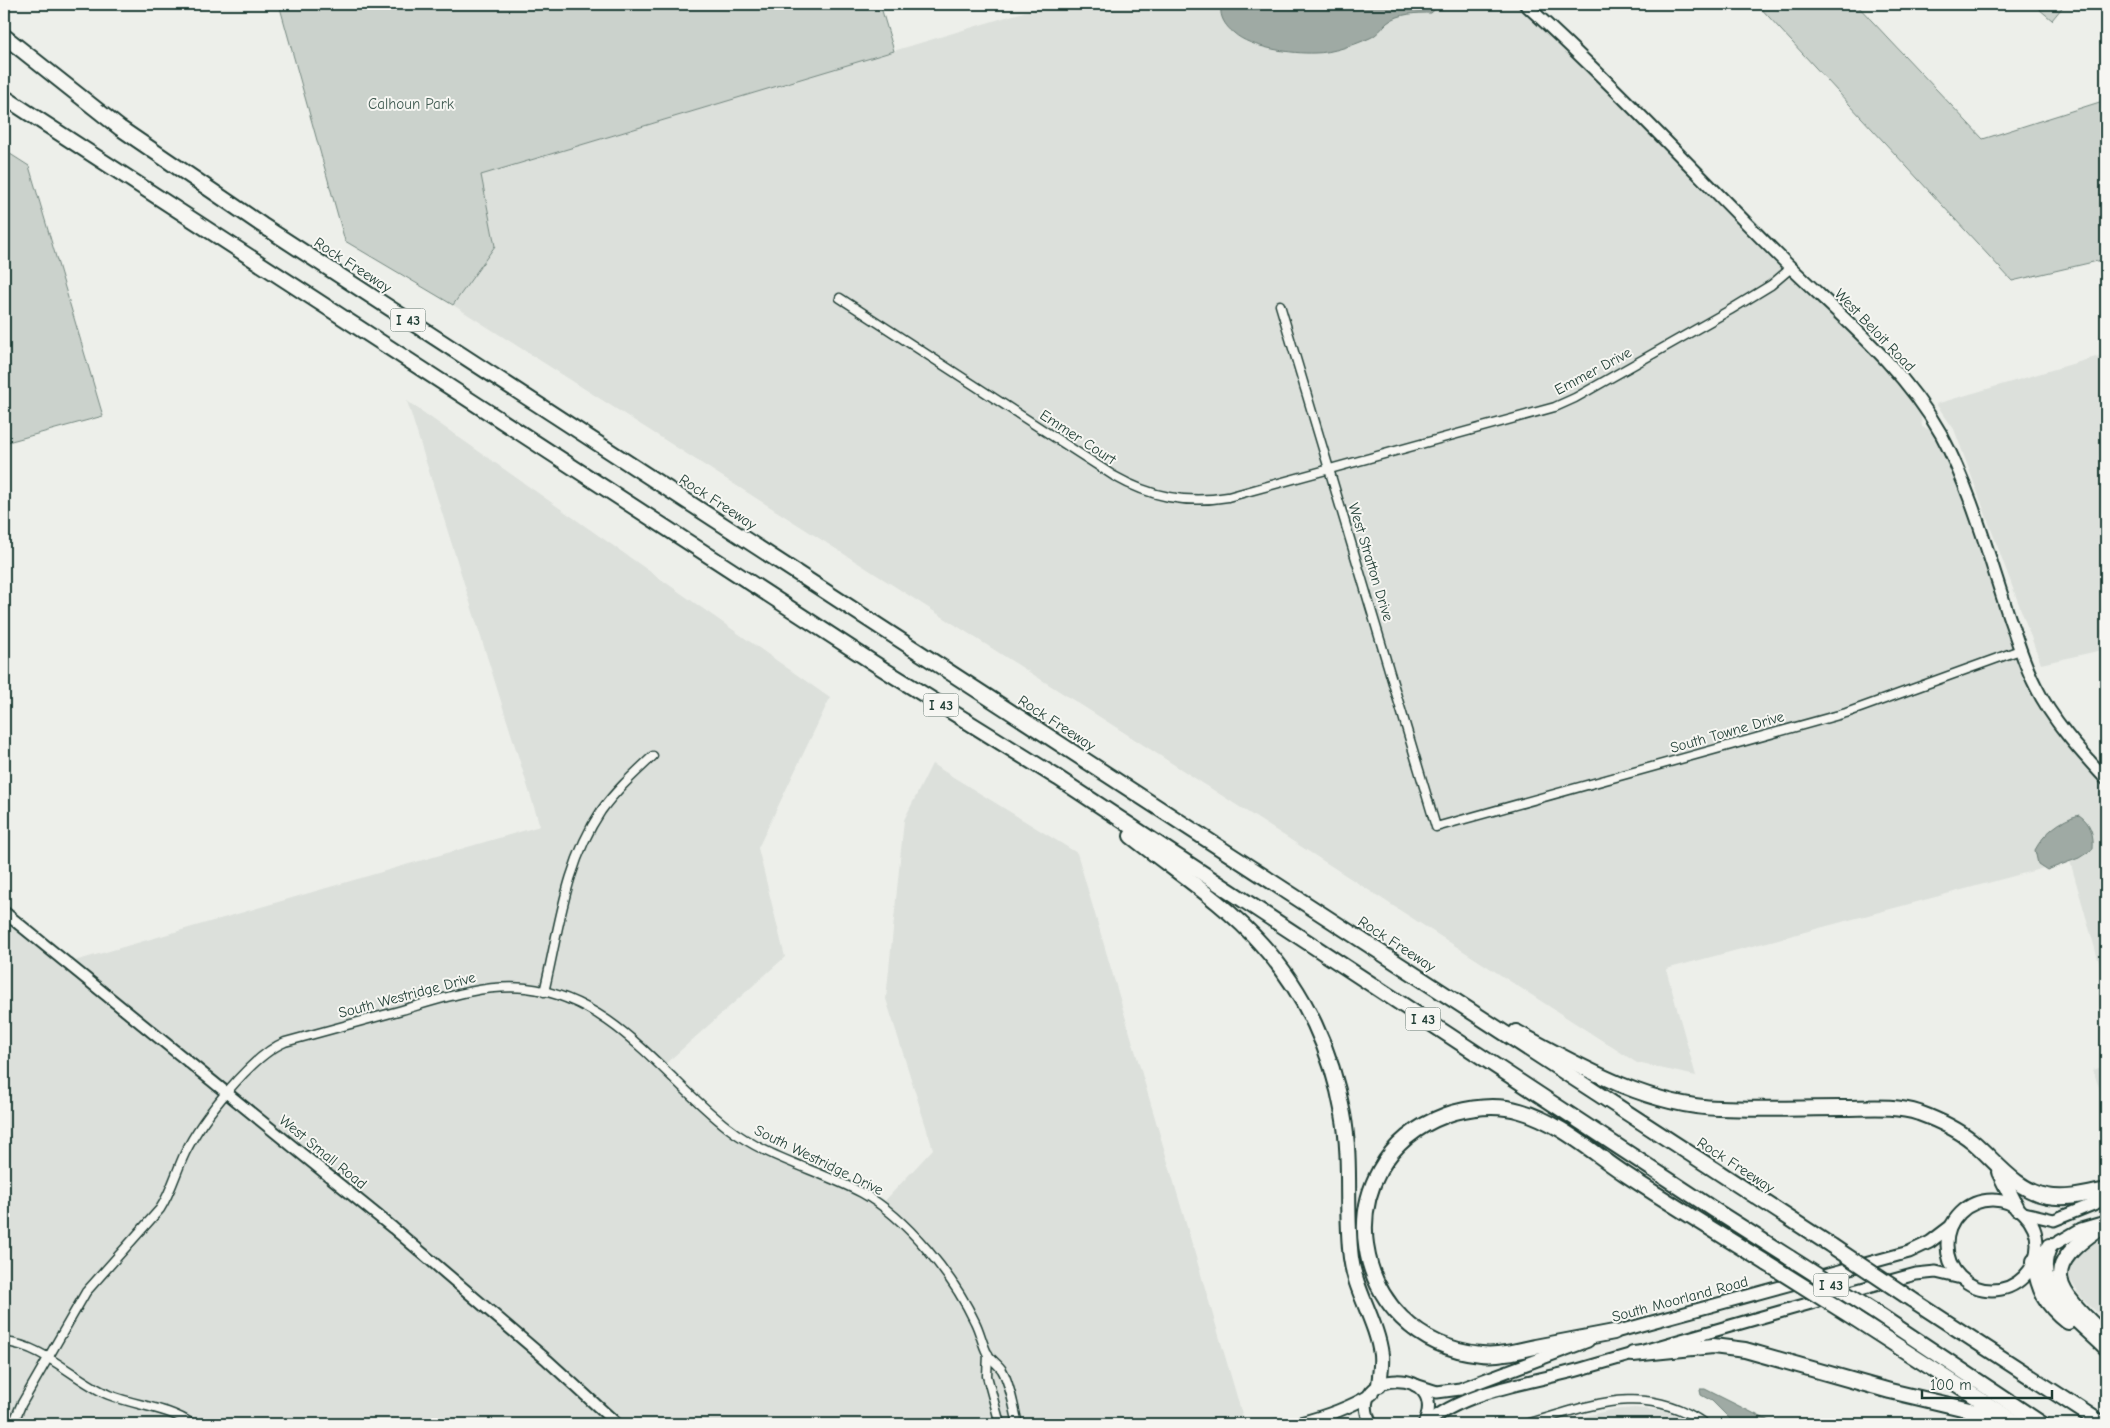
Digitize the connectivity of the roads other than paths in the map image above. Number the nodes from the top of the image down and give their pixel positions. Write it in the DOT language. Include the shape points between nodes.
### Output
graph roads {
  1 [pos="1525,4"];
  2 [pos="4,36"];
  3 [pos="4,97"];
  4 [pos="1791,268"];
  5 [pos="840,298"];
  6 [pos="1280,305"];
  7 [pos="1329,469"];
  8 [pos="2020,650"];
  9 [pos="654,756"];
  10 [pos="1058,778"];
  11 [pos="2106,779"];
  12 [pos="1436,827"];
  13 [pos="4,912"];
  14 [pos="1427,984"];
  15 [pos="544,992"];
  16 [pos="228,1093"];
  17 [pos="1987,1155"];
  18 [pos="2106,1190"];
  19 [pos="2106,1199"];
  20 [pos="2021,1211"];
  21 [pos="2106,1222"];
  22 [pos="1951,1226"];
  23 [pos="2050,1246"];
  24 [pos="2035,1258"];
  25 [pos="1961,1278"];
  26 [pos="1614,1332"];
  27 [pos="2106,1337"];
  28 [pos="4,1342"];
  29 [pos="2106,1350"];
  30 [pos="988,1354"];
  31 [pos="1633,1354"];
  32 [pos="48,1358"];
  33 [pos="1415,1384"];
  34 [pos="1375,1390"];
  35 [pos="13,1424"];
  36 [pos="192,1424"];
  37 [pos="617,1424"];
  38 [pos="1000,1424"];
  39 [pos="1018,1424"];
  40 [pos="1296,1424"];
  41 [pos="1371,1424"];
  42 [pos="1425,1424"];
  43 [pos="1526,1424"];
  44 [pos="1705,1424"];
  45 [pos="2007,1424"];
  46 [pos="2018,1424"];
  47 [pos="2042,1424"];
  48 [pos="2103,1424"];
  1 -- 4 [label="main road, West Beloit Road" via="1657,130"];
  2 -- 14 [label="highway, Rock Freeway / I 43" via="112,122 179,170"];
  3 -- 10 [label="highway, I 43" via="883,669"];
  4 -- 7 [label="street, Emmer Drive" via="1771,285 1730,310 1575,398 1530,414"];
  4 -- 8 [label="main road, West Beloit Road" via="1894,368 1940,434 1968,498"];
  5 -- 7 [label="street, Emmer Court" via="1114,476 1144,491 1175,499 1212,500"];
  6 -- 7 [label="street, West Stratton Drive"];
  7 -- 12 [label="street, West Stratton Drive"];
  8 -- 11 [label="main road, West Beloit Road" via="2036,687 2050,709"];
  8 -- 12 [label="street, South Towne Drive" via="1846,713"];
  9 -- 15 [label="street" via="629,778 603,809 579,854 567,890"];
  10 -- 34 [label="highway" via="1220,907 1262,945 1296,990 1316,1025 1343,1114 1348,1153 1348,1235 1352,1264 1381,1353"];
  10 -- 47 [label="highway, I 43, bridge"];
  13 -- 16 [label="street, West Small Road"];
  14 -- 17 [label="highway" via="1576,1064 1626,1087 1676,1102 1716,1108 1885,1108 1916,1112 1948,1125"];
  14 -- 48 [label="highway, Rock Freeway / I 43, bridge"];
  15 -- 16 [label="street, South Westridge Drive" via="507,987 464,992 285,1042 259,1058"];
  15 -- 30 [label="street, South Westridge Drive" via="573,1000 602,1015 712,1114 751,1144 863,1194 895,1216 958,1292"];
  16 -- 32 [label="street, South Westridge Drive" via="191,1142 160,1209 93,1282"];
  16 -- 37 [label="street, West Small Road" via="547,1360"];
  17 -- 18 [label="highway" via="2025,1189 2046,1196 2068,1197"];
  17 -- 20 [label="highway"];
  19 -- 20 [label="main road" via="2054,1220"];
  20 -- 22 [label="main road" via="2006,1202 1980,1201 1958,1215"];
  20 -- 24 [label="main road" via="2035,1233"];
  21 -- 23 [label="main road" via="2081,1229"];
  21 -- 27 [label="highway" via="2073,1247 2062,1262 2060,1273 2068,1297"];
  22 -- 25 [label="main road" via="1948,1254"];
  22 -- 26 [label="main road, South Moorland Road" via="1930,1242 1909,1252"];
  23 -- 24 [label="main road"];
  23 -- 29 [label="highway" via="2044,1260 2055,1296"];
  24 -- 25 [label="main road" via="2026,1273 2002,1289 1988,1290"];
  24 -- 29 [label="highway" via="2043,1297 2052,1310"];
  25 -- 31 [label="main road" via="1936,1272 1916,1274"];
  26 -- 33 [label="main road, South Moorland Road" via="1460,1389 1438,1392"];
  26 -- 46 [label="highway, bridge" via="1514,1352 1483,1354 1452,1349 1425,1337 1402,1320 1382,1294 1370,1266 1364,1238 1366,1208 1375,1181 1405,1138 1430,1121 1458,1111 1488,1107 1519,1111 1545,1120"];
  28 -- 32 [label="street"];
  30 -- 38 [label="street, South Westridge Drive" via="987,1376"];
  30 -- 39 [label="street, South Westridge Drive" via="1003,1371"];
  31 -- 42 [label="main road" via="1472,1398 1439,1413"];
  31 -- 45 [label="highway" via="1713,1346 1745,1350 1890,1391 1983,1413"];
  32 -- 35 [label="street, South Westridge Drive"];
  32 -- 36 [label="street" via="109,1394 163,1410"];
  33 -- 34 [label="main road, South Moorland Road" via="1397,1379"];
  33 -- 42 [label="main road" via="1426,1399"];
  34 -- 40 [label="main road" via="1353,1405"];
  34 -- 41 [label="main road" via="1367,1408"];
  43 -- 44 [label="street" via="1599,1404 1634,1399 1664,1403"];
}
